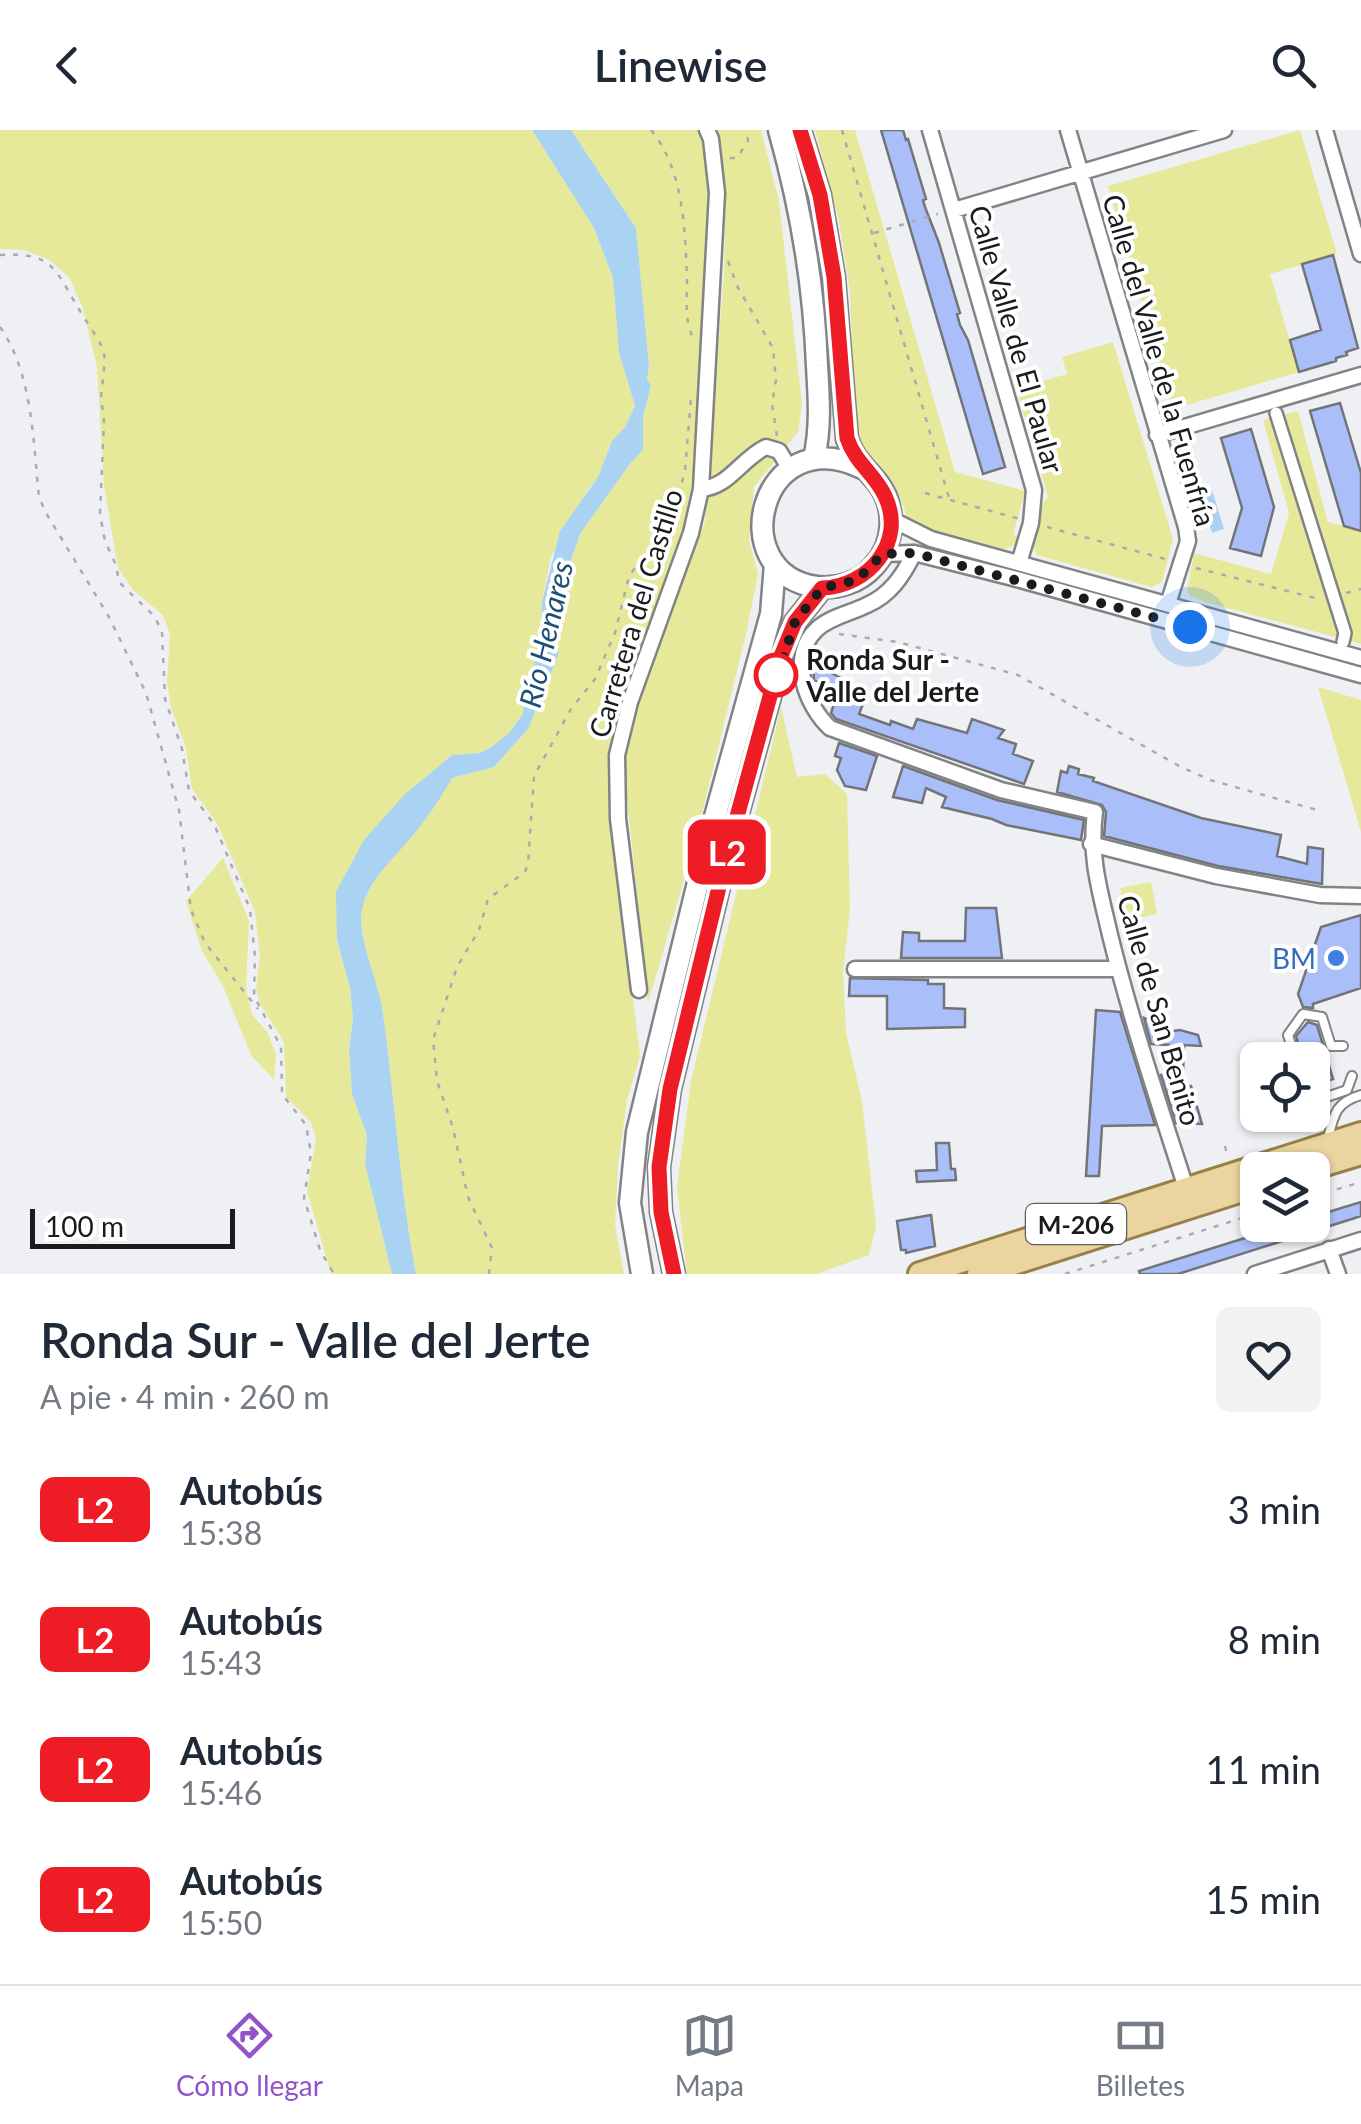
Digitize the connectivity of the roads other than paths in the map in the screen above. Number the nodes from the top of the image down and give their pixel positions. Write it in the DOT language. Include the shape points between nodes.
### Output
graph roads {
  1 [pos="707,130"];
  2 [pos="779,130"];
  3 [pos="800,130"];
  4 [pos="930,130"];
  5 [pos="1068,130"];
  6 [pos="1224,130"];
  7 [pos="1326,130"];
  8 [pos="1080,172"];
  9 [pos="954,210"];
  10 [pos="1361,254"];
  11 [pos="1361,375"];
  12 [pos="1276,413"];
  13 [pos="1157,435"];
  14 [pos="814,458"];
  15 [pos="790,468"];
  16 [pos="862,468"];
  17 [pos="701,489"];
  18 [pos="891,520"];
  19 [pos="914,553"];
  20 [pos="883,554"];
  21 [pos="1019,563"];
  22 [pos="776,564"];
  23 [pos="822,588"];
  24 [pos="1168,604"];
  25 [pos="1343,642"];
  26 [pos="1361,658"];
  27 [pos="1361,675"];
  28 [pos="1091,844"];
  29 [pos="1361,896"];
  30 [pos="1118,968"];
  31 [pos="855,969"];
  32 [pos="639,990"];
  33 [pos="1290,1042"];
  34 [pos="1330,1042"];
  35 [pos="1330,1043"];
  36 [pos="1343,1046"];
  37 [pos="1352,1076"];
  38 [pos="1361,1094"];
  39 [pos="1330,1096"];
  40 [pos="1361,1134"];
  41 [pos="1326,1145"];
  42 [pos="1361,1153"];
  43 [pos="1330,1162"];
  44 [pos="1186,1188"];
  45 [pos="1240,1190"];
  46 [pos="1361,1240"];
  47 [pos="1329,1249"];
  48 [pos="642,1274"];
  49 [pos="674,1274"];
  50 [pos="920,1274"];
  51 [pos="979,1274"];
  52 [pos="1256,1274"];
  53 [pos="1338,1274"];
  1 -- 17 [label="street, Carretera del Castillo" via="717,193"];
  2 -- 14 [label="main road" via="809,261 820,422"];
  3 -- 16 [label="main road" via="834,277 847,438"];
  4 -- 9 [label="street, Calle Valle de El Paular"];
  5 -- 8 [label="street, Calle del Valle de la Fuenfría"];
  6 -- 8 [label="street"];
  7 -- 10 [label="street"];
  8 -- 9 [label="street"];
  8 -- 13 [label="street, Calle del Valle de la Fuenfría"];
  9 -- 21 [label="street, Calle Valle de El Paular" via="1034,490"];
  11 -- 13 [label="street"];
  12 -- 25 [label="street"];
  13 -- 24 [label="street, Calle del Valle de la Fuenfría" via="1188,541"];
  14 -- 15 [label="main road"];
  14 -- 16 [label="main road"];
  15 -- 17 [label="street" via="775,448 766,447 721,484"];
  15 -- 22 [label="main road" via="769,493 761,524"];
  16 -- 18 [label="main road" via="877,482"];
  17 -- 32 [label="street, Carretera del Castillo" via="616,755"];
  18 -- 20 [label="main road"];
  18 -- 21 [label="street"];
  19 -- 20 [label="street"];
  19 -- 27 [label="street"];
  19 -- 28 [label="street, Calle de San Benito" via="892,588 818,628 801,658 802,680 821,720 1001,790 1095,812"];
  20 -- 23 [label="main road" via="857,580"];
  21 -- 24 [label="street"];
  22 -- 23 [label="main road"];
  22 -- 48 [label="main road" via="771,614 637,1132 630,1202"];
  23 -- 49 [label="main road" via="795,622 781,656 670,1089 659,1167"];
  24 -- 26 [label="street"];
  28 -- 29 [label="street" via="1216,876"];
  28 -- 30 [label="street, Calle de San Benito"];
  30 -- 31 [label="street"];
  30 -- 44 [label="street, Calle de San Benito"];
  33 -- 34 [label="lane" via="1288,1035 1304,1014 1322,1016"];
  35 -- 36 [label="lane"];
  37 -- 39 [label="lane" via="1347,1090"];
  38 -- 41 [label="lane" via="1336,1107"];
  40 -- 41 [label="main road, M-206"];
  41 -- 44 [label="main road, M-206"];
  42 -- 43 [label="main road"];
  44 -- 50 [label="main road, M-206"];
  45 -- 51 [label="main road, M-206"];
  46 -- 47 [label="street"];
  47 -- 52 [label="street"];
  47 -- 53 [label="street"];
}
